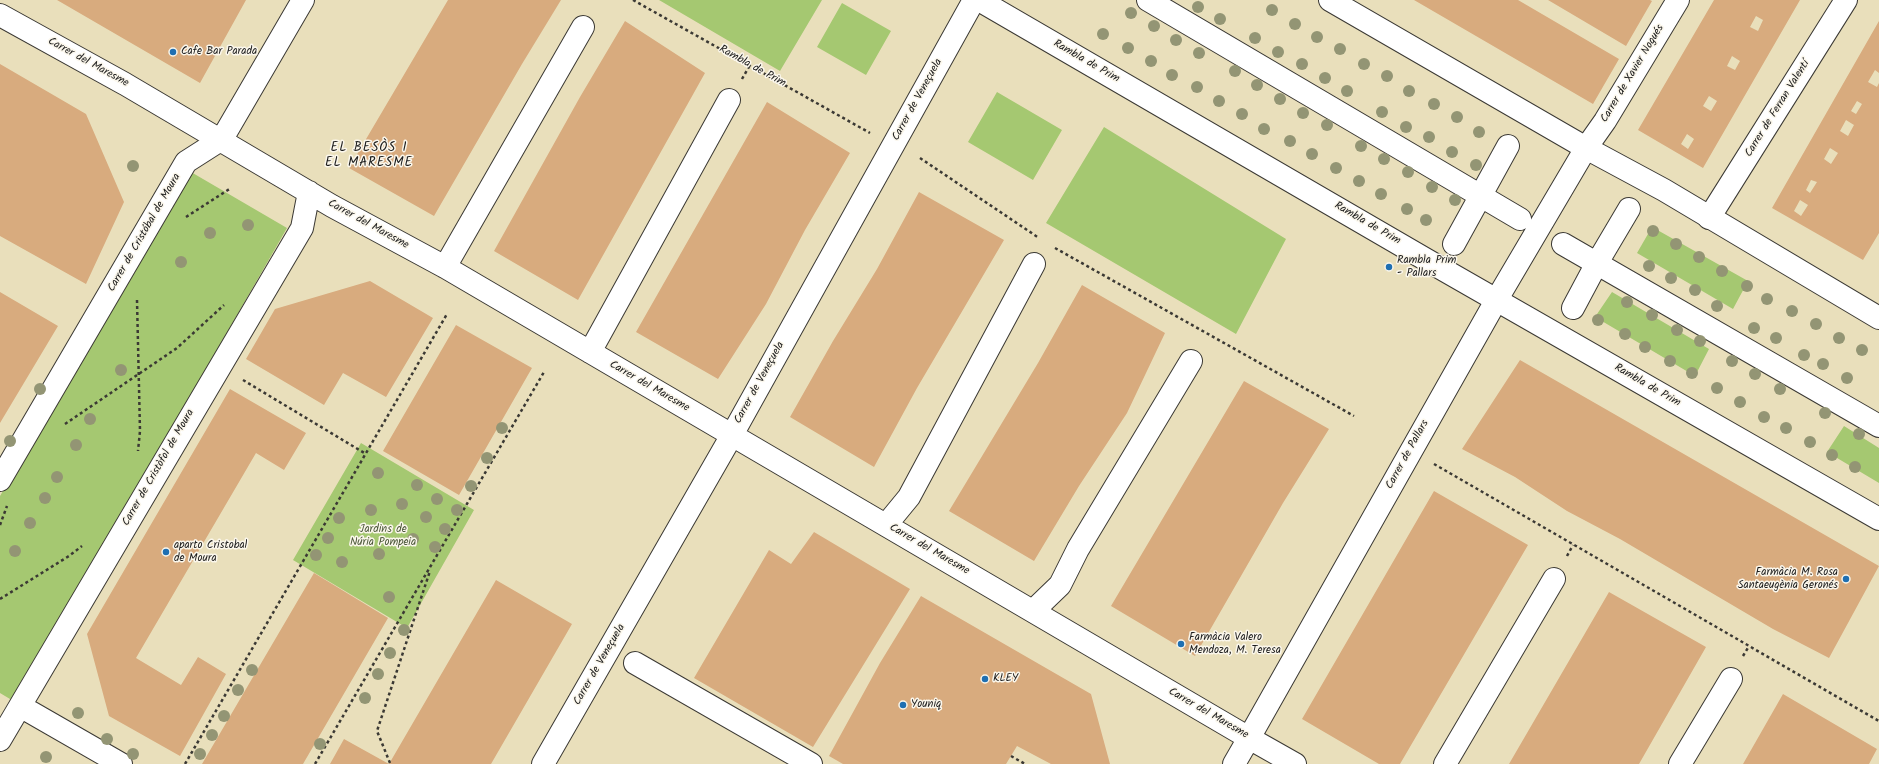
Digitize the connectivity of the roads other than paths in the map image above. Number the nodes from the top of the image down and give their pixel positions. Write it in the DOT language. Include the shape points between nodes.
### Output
graph roads {
  1 [pos="303,0"];
  2 [pos="974,0"];
  3 [pos="979,0"];
  4 [pos="1148,0"];
  5 [pos="1330,0"];
  6 [pos="1678,0"];
  7 [pos="1846,0"];
  8 [pos="0,15"];
  9 [pos="583,27"];
  10 [pos="729,100"];
  11 [pos="222,140"];
  12 [pos="1508,146"];
  13 [pos="1586,148"];
  14 [pos="309,192"];
  15 [pos="1480,196"];
  16 [pos="1629,209"];
  17 [pos="1709,218"];
  18 [pos="1520,219"];
  19 [pos="1454,244"];
  20 [pos="1563,244"];
  21 [pos="1597,263"];
  22 [pos="1034,264"];
  23 [pos="445,267"];
  24 [pos="1497,299"];
  25 [pos="1573,308"];
  26 [pos="1878,317"];
  27 [pos="590,352"];
  28 [pos="1191,361"];
  29 [pos="1879,426"];
  30 [pos="732,435"];
  31 [pos="0,480"];
  32 [pos="1879,519"];
  33 [pos="886,525"];
  34 [pos="1554,579"];
  35 [pos="1033,611"];
  36 [pos="635,663"];
  37 [pos="1731,679"];
  38 [pos="20,706"];
  39 [pos="1249,738"];
  40 [pos="0,740"];
  41 [pos="121,764"];
  42 [pos="543,764"];
  43 [pos="811,764"];
  44 [pos="1234,764"];
  45 [pos="1295,764"];
  46 [pos="1445,764"];
  47 [pos="1680,764"];
  1 -- 11 [label="street, Carrer de Cristóbal de Moura"];
  2 -- 30 [label="street, Carrer de Veneçuela"];
  3 -- 24 [label="street, Rambla de Prim"];
  4 -- 15 [label="street"];
  5 -- 13 [label="street"];
  6 -- 13 [label="street, Carrer de Xavier Nogués"];
  7 -- 17 [label="street, Carrer de Ferran Valentí"];
  8 -- 11 [label="street, Carrer del Maresme"];
  9 -- 23 [label="street"];
  10 -- 27 [label="street"];
  11 -- 14 [label="street, Carrer del Maresme"];
  11 -- 31 [label="street, Carrer de Cristóbal de Moura" via="186,162"];
  12 -- 15 [label="street"];
  13 -- 17 [label="street" via="1664,190"];
  13 -- 24 [label="street, Carrer de Pallars"];
  14 -- 23 [label="street, Carrer del Maresme"];
  14 -- 38 [label="street, Carrer de Cristòfol de Moura" via="302,228"];
  15 -- 18 [label="street"];
  15 -- 19 [label="street"];
  16 -- 21 [label="street"];
  17 -- 26 [label="street"];
  20 -- 21 [label="street"];
  21 -- 25 [label="street"];
  21 -- 29 [label="street"];
  22 -- 33 [label="street" via="909,497"];
  23 -- 27 [label="street, Carrer del Maresme"];
  24 -- 32 [label="street, Rambla de Prim"];
  24 -- 39 [label="street, Carrer de Pallars"];
  27 -- 30 [label="street, Carrer del Maresme"];
  28 -- 35 [label="street" via="1078,549 1060,585"];
  30 -- 33 [label="street, Carrer del Maresme"];
  30 -- 42 [label="street, Carrer de Veneçuela"];
  33 -- 35 [label="street, Carrer del Maresme"];
  34 -- 46 [label="street"];
  35 -- 39 [label="street, Carrer del Maresme"];
  36 -- 43 [label="street"];
  37 -- 47 [label="street"];
  38 -- 40 [label="street, Carrer de Cristòfol de Moura"];
  38 -- 41 [label="street"];
  39 -- 44 [label="street, Carrer de Pallars"];
  39 -- 45 [label="street, Carrer del Maresme"];
}
